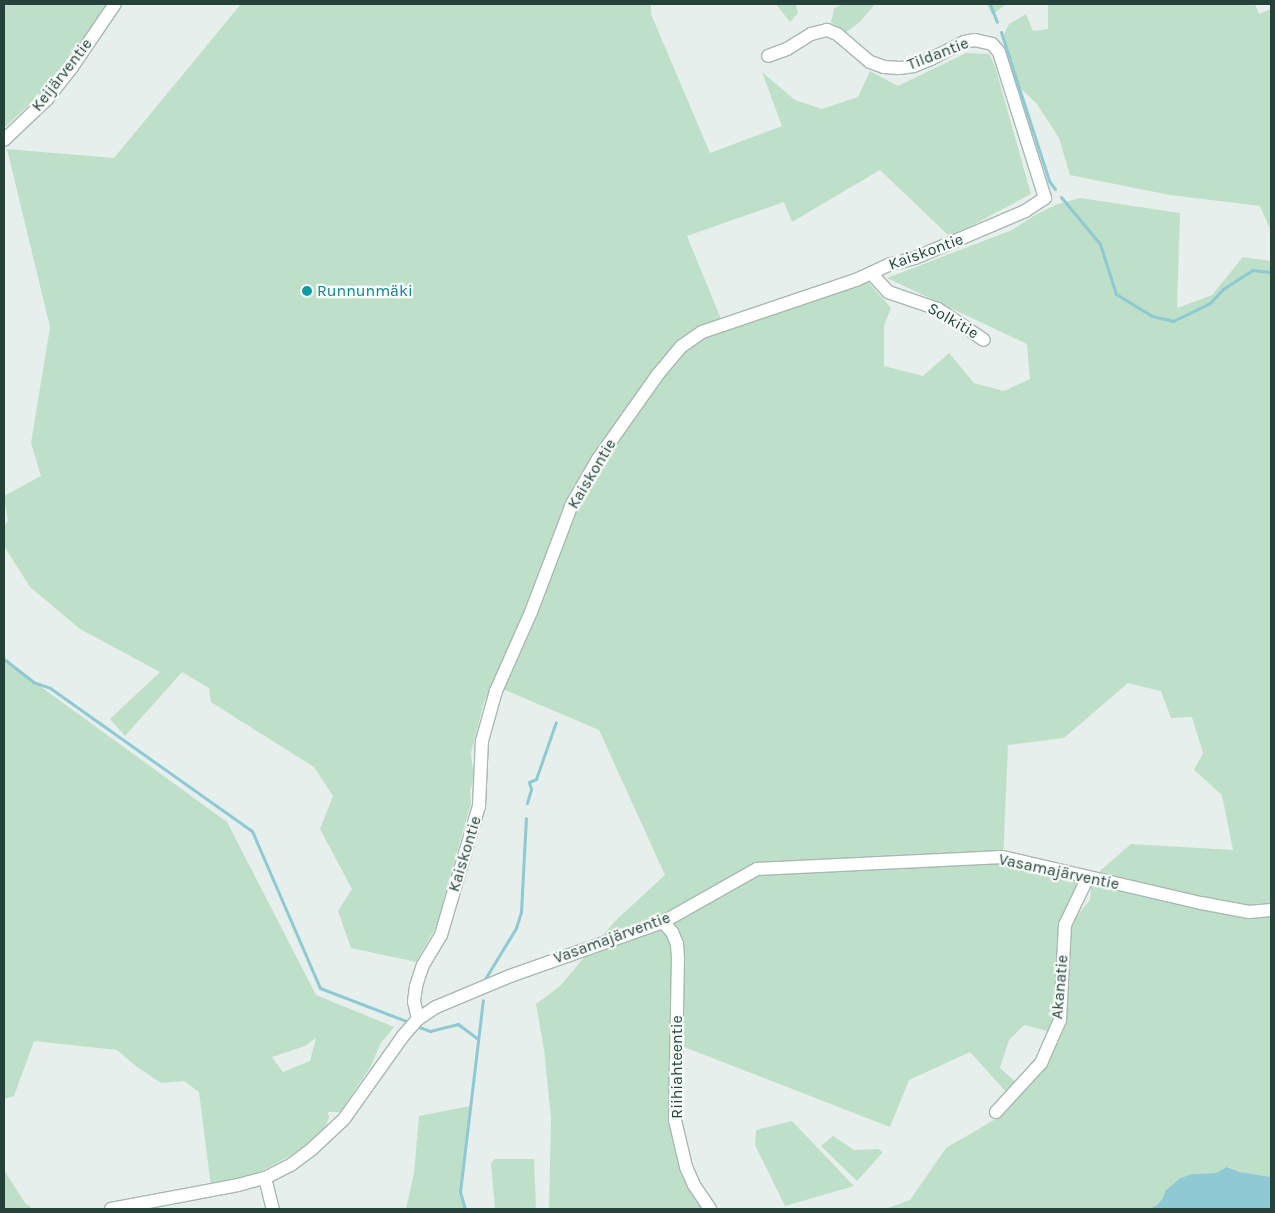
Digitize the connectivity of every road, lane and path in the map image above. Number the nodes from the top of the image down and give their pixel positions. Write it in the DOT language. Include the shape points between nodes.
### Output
graph roads {
  1 [pos="115,4"];
  2 [pos="768,56"];
  3 [pos="4,140"];
  4 [pos="1045,198"];
  5 [pos="871,273"];
  6 [pos="984,340"];
  7 [pos="1088,877"];
  8 [pos="1271,910"];
  9 [pos="663,922"];
  10 [pos="418,1019"];
  11 [pos="996,1112"];
  12 [pos="265,1178"];
  13 [pos="111,1209"];
  14 [pos="273,1209"];
  15 [pos="710,1209"];
  1 -- 3 [label="street, Keijärventie" via="47,99"];
  2 -- 4 [label="street, Tildantie" via="811,34 827,30 837,34 870,62 884,67 899,68 922,63 964,42 975,40 992,44 999,52"];
  4 -- 5 [label="street, Kaiskontie" via="971,236"];
  5 -- 6 [label="street, Solkitie" via="888,292 938,309"];
  5 -- 10 [label="street, Kaiskontie" via="692,338 659,373 584,482 572,504 531,612 496,691 482,742 479,806 441,935 423,965 416,986 414,1001"];
  7 -- 8 [label="street, Vasamajärventie" via="1201,904 1249,912"];
  7 -- 9 [label="street, Vasamajärventie" via="1004,857 757,870"];
  7 -- 11 [label="street, Akanatie" via="1065,925 1060,1020 1041,1063"];
  9 -- 10 [label="street, Vasamajärventie" via="510,976 436,1007"];
  9 -- 15 [label="street, Riihiahteentie" via="672,932 678,958 675,1120 686,1167"];
  10 -- 12 [label="street, Vasamajärventie" via="344,1119 314,1148"];
  12 -- 13 [label="street, Vasamajärventie"];
  12 -- 14 [label="street"];
}
